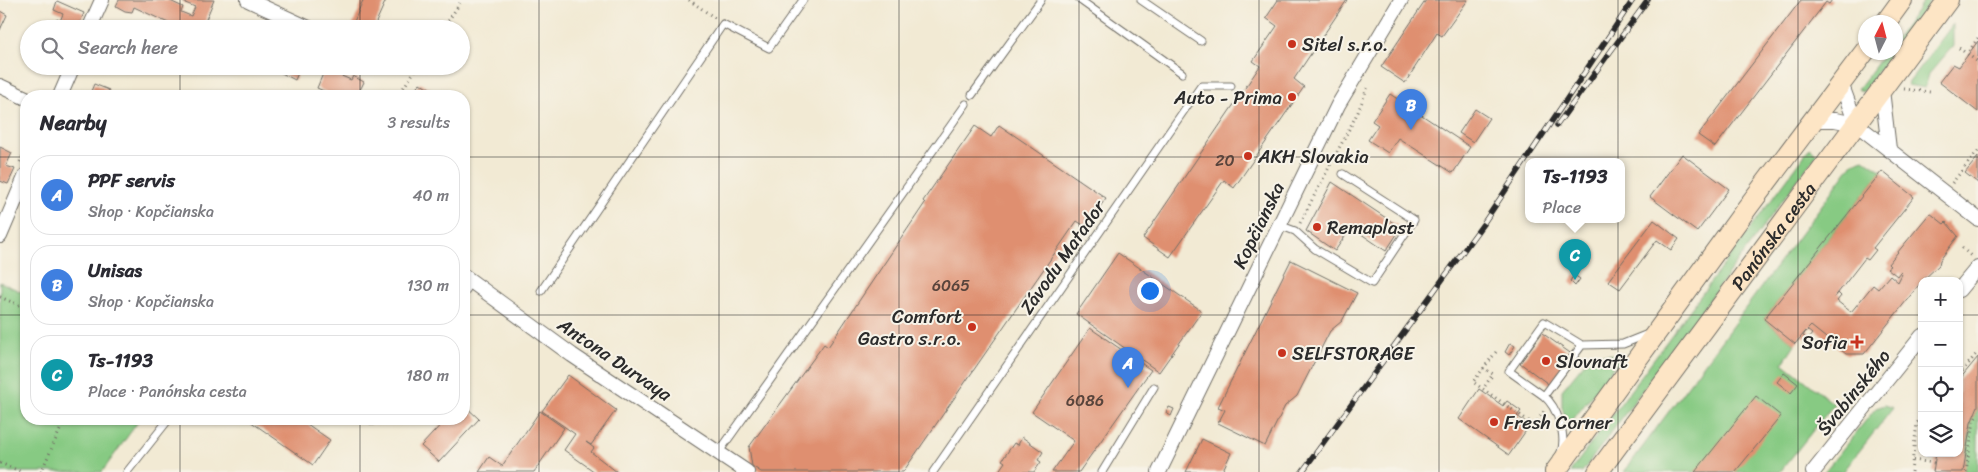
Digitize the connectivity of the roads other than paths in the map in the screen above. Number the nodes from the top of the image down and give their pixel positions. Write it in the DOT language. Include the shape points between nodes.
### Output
graph roads {
  1 [pos="102,0"];
  2 [pos="248,0"];
  3 [pos="803,0"];
  4 [pos="1041,0"];
  5 [pos="1080,0"];
  6 [pos="1142,0"];
  7 [pos="1401,0"];
  8 [pos="1902,0"];
  9 [pos="1948,0"];
  10 [pos="1891,15"];
  11 [pos="93,20"];
  12 [pos="291,20"];
  13 [pos="1202,41"];
  14 [pos="1858,60"];
  15 [pos="1182,73"];
  16 [pos="69,75"];
  17 [pos="1841,83"];
  18 [pos="0,86"];
  19 [pos="1231,86"];
  20 [pos="63,90"];
  21 [pos="1891,90"];
  22 [pos="20,95"];
  23 [pos="972,95"];
  24 [pos="966,104"];
  25 [pos="1813,120"];
  26 [pos="1856,124"];
  27 [pos="1889,149"];
  28 [pos="1343,174"];
  29 [pos="20,189"];
  30 [pos="1978,219"];
  31 [pos="1279,225"];
  32 [pos="0,236"];
  33 [pos="1978,267"];
  34 [pos="1963,285"];
  35 [pos="470,286"];
  36 [pos="541,291"];
  37 [pos="1660,330"];
  38 [pos="1918,341"];
  39 [pos="1582,345"];
  40 [pos="1154,387"];
  41 [pos="1544,396"];
  42 [pos="164,425"];
  43 [pos="719,452"];
  44 [pos="127,472"];
  45 [pos="747,472"];
  46 [pos="933,472"];
  47 [pos="1102,472"];
  48 [pos="1159,472"];
  49 [pos="1554,472"];
  50 [pos="1598,472"];
  51 [pos="1812,472"];
  1 -- 11 [label="street"];
  2 -- 12 [label="street"];
  3 -- 36 [label="lane" via="769,48 723,24"];
  4 -- 23 [label="lane"];
  5 -- 15 [label="lane"];
  6 -- 13 [label="lane"];
  7 -- 31 [label="street, Kopčianska" via="1338,105"];
  8 -- 10 [label="main road"];
  9 -- 21 [label="main road, Panónska cesta"];
  14 -- 17 [label="main road, Panónska cesta"];
  16 -- 20 [label="street"];
  17 -- 25 [label="main road, Panónska cesta"];
  17 -- 26 [label="street"];
  18 -- 22 [label="street"];
  19 -- 46 [label="lane, Závodu Matador" via="1201,86"];
  21 -- 26 [label="main road, Panónska cesta"];
  21 -- 27 [label="street"];
  24 -- 43 [label="lane"];
  25 -- 26 [label="street"];
  25 -- 37 [label="main road, Panónska cesta"];
  26 -- 27 [label="street"];
  26 -- 50 [label="main road, Panónska cesta"];
  27 -- 30 [label="street"];
  28 -- 31 [label="lane" via="1414,220 1372,284 1315,249 1296,232"];
  29 -- 32 [label="street"];
  31 -- 48 [label="street, Kopčianska"];
  33 -- 34 [label="street"];
  35 -- 43 [label="street, Antona Durvaya"];
  37 -- 39 [label="lane" via="1624,344"];
  37 -- 49 [label="main road, Panónska cesta"];
  38 -- 51 [label="street, Švabinského"];
  39 -- 41 [label="lane"];
  39 -- 41 [label="lane" via="1544,322 1509,371"];
  40 -- 47 [label="lane"];
  41 -- 49 [label="lane" via="1551,402 1559,422 1563,446"];
  42 -- 44 [label="lane"];
  43 -- 45 [label="street, Antona Durvaya"];
}
